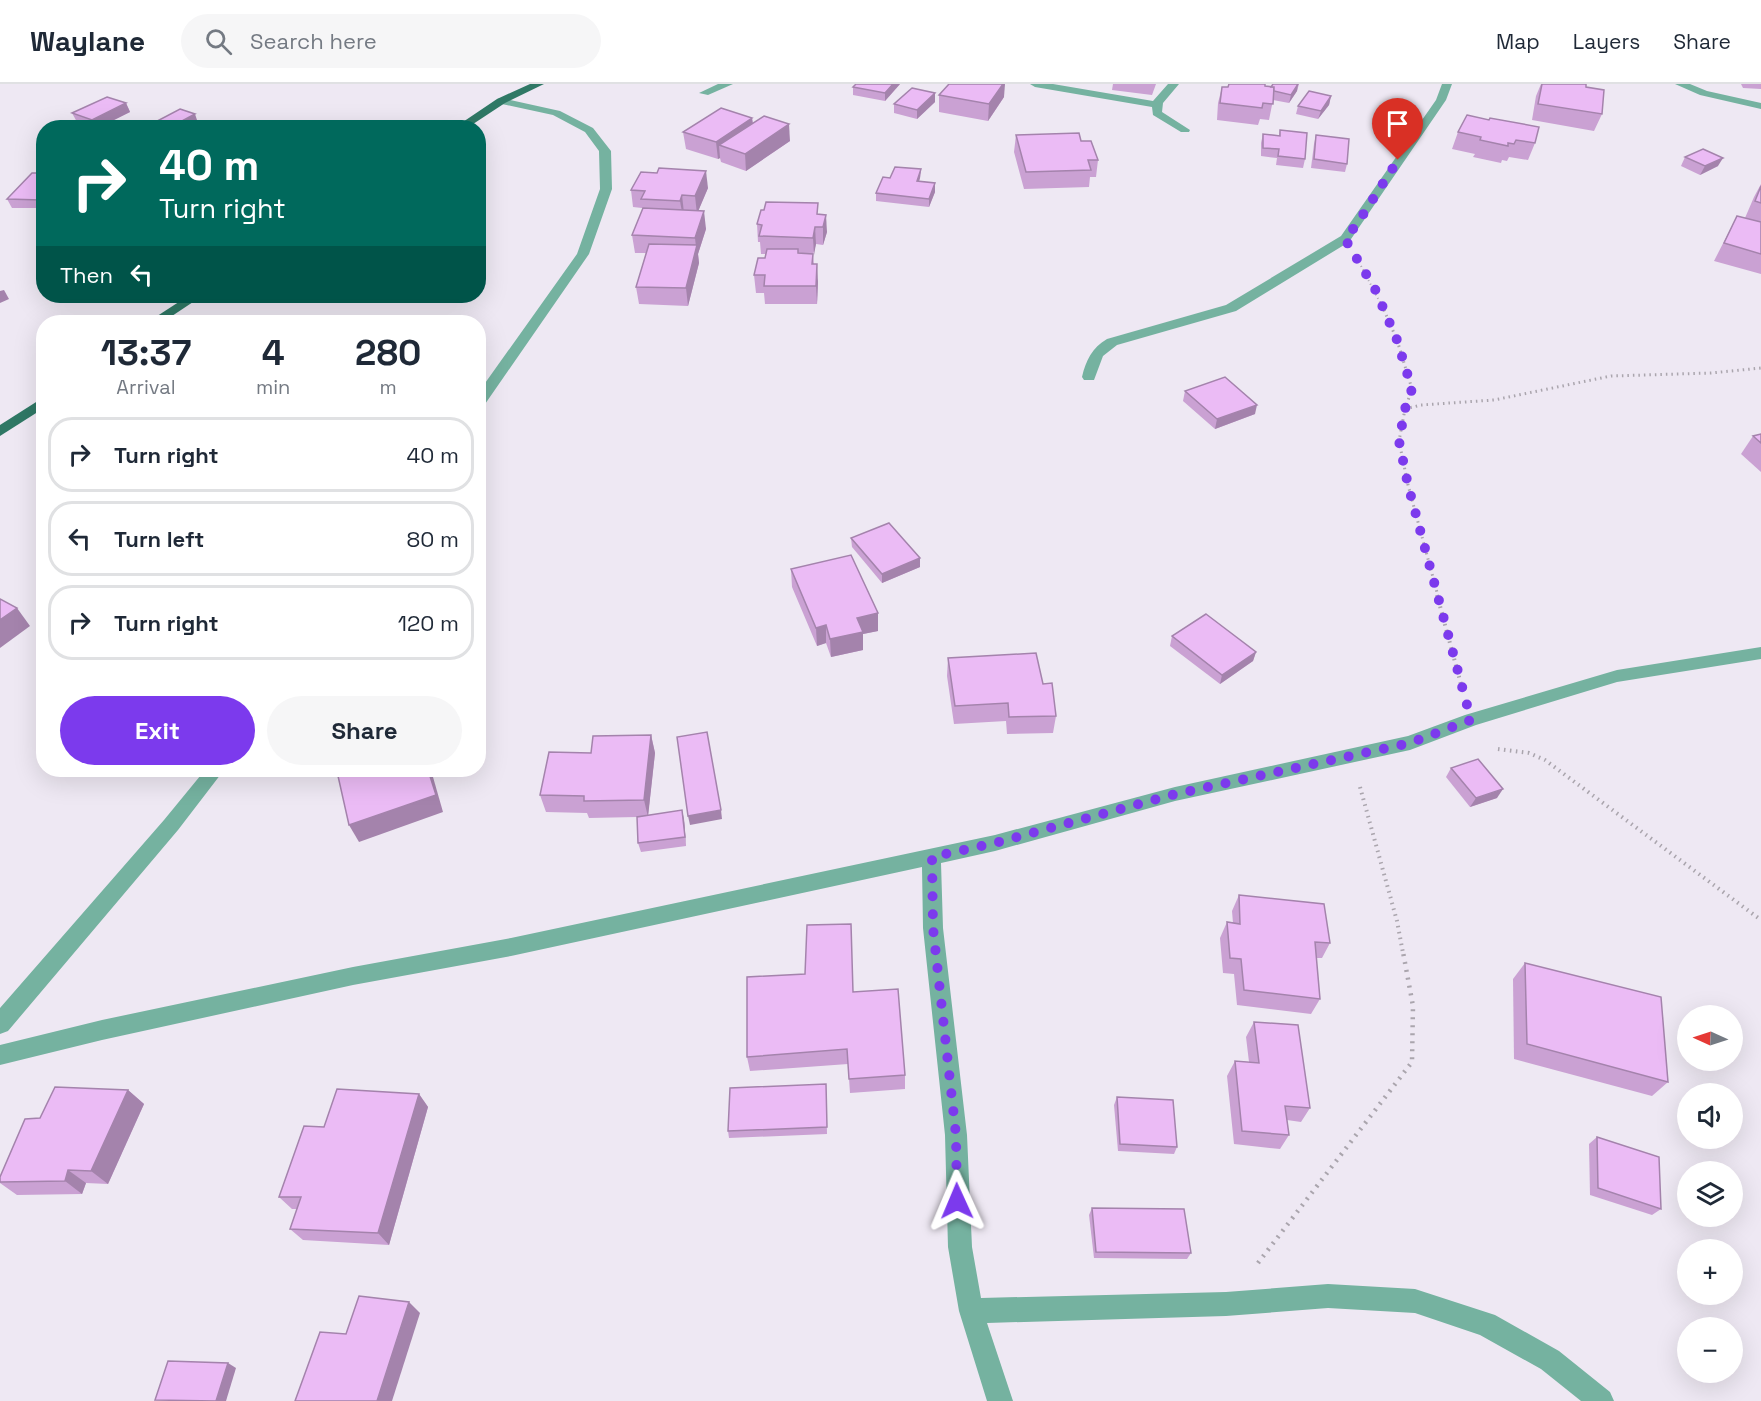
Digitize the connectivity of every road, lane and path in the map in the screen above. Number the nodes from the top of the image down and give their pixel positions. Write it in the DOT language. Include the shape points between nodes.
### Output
graph roads {
  1 [pos="539,84"];
  2 [pos="728,84"];
  3 [pos="1035,84"];
  4 [pos="1174,84"];
  5 [pos="1447,84"];
  6 [pos="1680,84"];
  7 [pos="704,93"];
  8 [pos="501,101"];
  9 [pos="1157,105"];
  10 [pos="1761,106"];
  11 [pos="471,120"];
  12 [pos="1185,130"];
  13 [pos="1345,239"];
  14 [pos="185,303"];
  15 [pos="166,315"];
  16 [pos="1761,368"];
  17 [pos="1089,377"];
  18 [pos="486,393"];
  19 [pos="36,407"];
  20 [pos="1405,409"];
  21 [pos="0,432"];
  22 [pos="1761,653"];
  23 [pos="1471,720"];
  24 [pos="1487,748"];
  25 [pos="1352,757"];
  26 [pos="209,777"];
  27 [pos="932,857"];
  28 [pos="1761,920"];
  29 [pos="0,1024"];
  30 [pos="0,1055"];
  31 [pos="1226,1304"];
  32 [pos="971,1311"];
  33 [pos="1000,1401"];
  34 [pos="1601,1401"];
  1 -- 8 [label="main road"];
  2 -- 7 [label="street"];
  3 -- 9 [label="street"];
  4 -- 9 [label="street"];
  5 -- 13 [label="street" via="1441,100"];
  6 -- 10 [label="street"];
  8 -- 11 [label="main road"];
  8 -- 18 [label="street" via="556,113 589,130 605,151 606,189 583,254"];
  9 -- 12 [label="street" via="1162,118"];
  13 -- 17 [label="street" via="1231,308 1112,342 1101,348"];
  13 -- 20 [label="path" via="1375,289 1397,340 1412,389"];
  14 -- 15 [label="main road"];
  16 -- 20 [label="path" via="1611,376 1494,400"];
  19 -- 21 [label="main road"];
  20 -- 23 [label="path" via="1399,441 1408,485"];
  22 -- 23 [label="street" via="1617,676"];
  23 -- 25 [label="street" via="1410,743"];
  24 -- 28 [label="path" via="1521,751 1545,760"];
  25 -- 27 [label="street" via="1176,794"];
  25 -- 31 [label="path" via="1399,932 1413,1006 1412,1062"];
  26 -- 29 [label="street"];
  27 -- 30 [label="street" via="511,947 330,981"];
  27 -- 32 [label="street" via="933,928 956,1135 960,1246"];
  31 -- 32 [label="street"];
  31 -- 34 [label="street" via="1328,1296 1415,1301 1486,1324 1550,1360"];
  32 -- 33 [label="street"];
}
